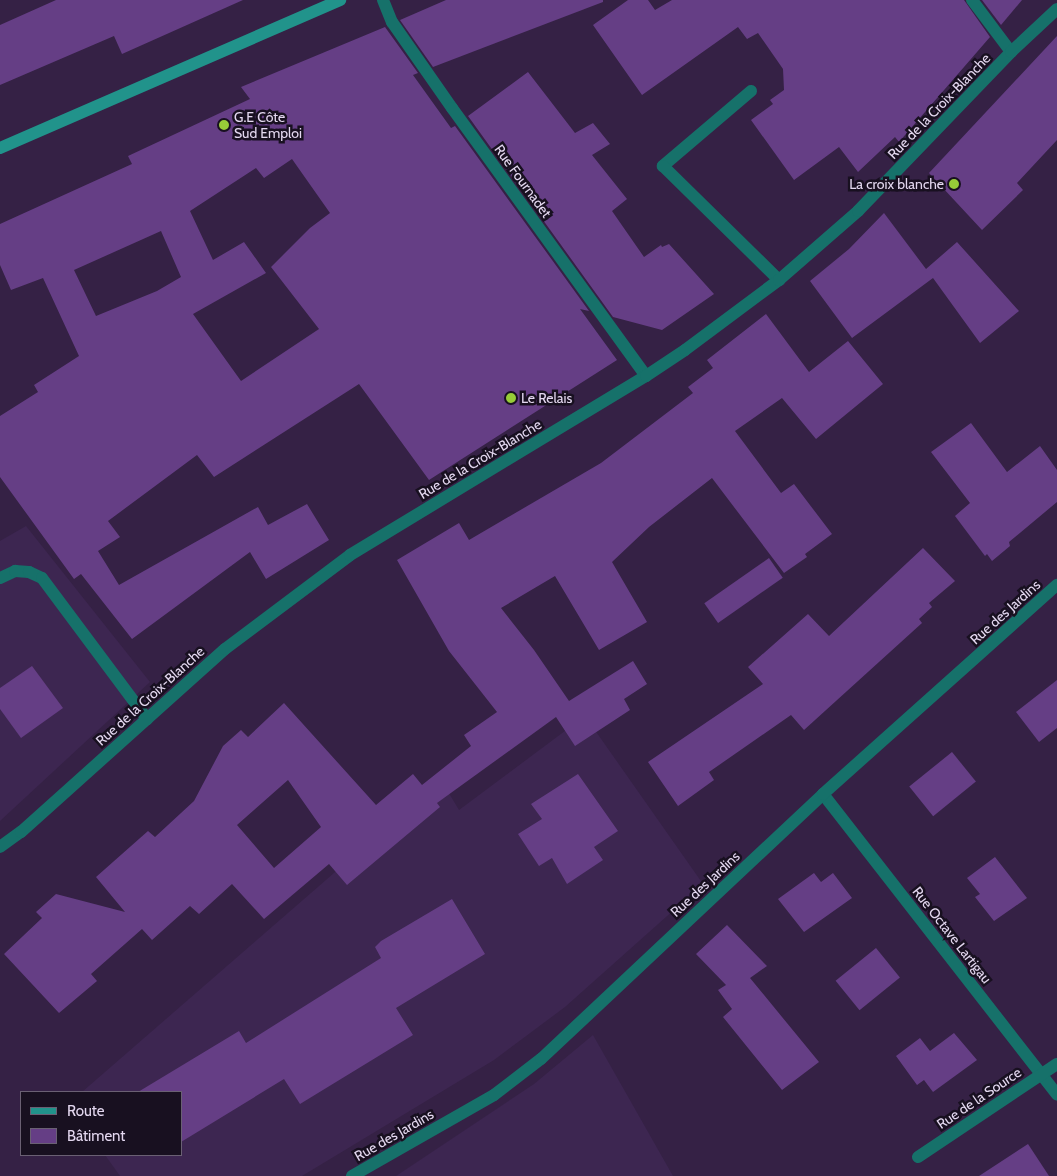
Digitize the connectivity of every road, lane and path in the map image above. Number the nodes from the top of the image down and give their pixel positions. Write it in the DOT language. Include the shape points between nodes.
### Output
graph roads {
  1 [pos="340,0"];
  2 [pos="383,0"];
  3 [pos="972,0"];
  4 [pos="1057,8"];
  5 [pos="1011,52"];
  6 [pos="750,91"];
  7 [pos="0,148"];
  8 [pos="780,280"];
  9 [pos="646,376"];
  10 [pos="0,578"];
  11 [pos="1055,592"];
  12 [pos="147,719"];
  13 [pos="823,794"];
  14 [pos="0,846"];
  15 [pos="1057,1064"];
  16 [pos="1041,1074"];
  17 [pos="1057,1095"];
  18 [pos="918,1157"];
  19 [pos="352,1176"];
  1 -- 7 [label="main road"];
  2 -- 9 [label="street, Rue Fournadet" via="392,22 452,108"];
  3 -- 5 [label="street"];
  4 -- 5 [label="street, Rue de la Croix-Blanche"];
  5 -- 8 [label="street, Rue de la Croix-Blanche" via="858,212"];
  6 -- 8 [label="street" via="662,166"];
  8 -- 9 [label="street, Rue de la Croix-Blanche"];
  9 -- 12 [label="street, Rue de la Croix-Blanche" via="350,555 225,649"];
  10 -- 12 [label="street" via="15,571 29,572 42,578"];
  11 -- 13 [label="street, Rue des Jardins"];
  12 -- 14 [label="street, Rue de la Croix-Blanche" via="21,832"];
  13 -- 16 [label="street, Rue Octave Lartigau"];
  13 -- 19 [label="street, Rue des Jardins" via="541,1059 494,1096"];
  15 -- 16 [label="street, Rue de la Source"];
  16 -- 17 [label="street, Rue Octave Lartigau"];
  16 -- 18 [label="street, Rue de la Source"];
}
